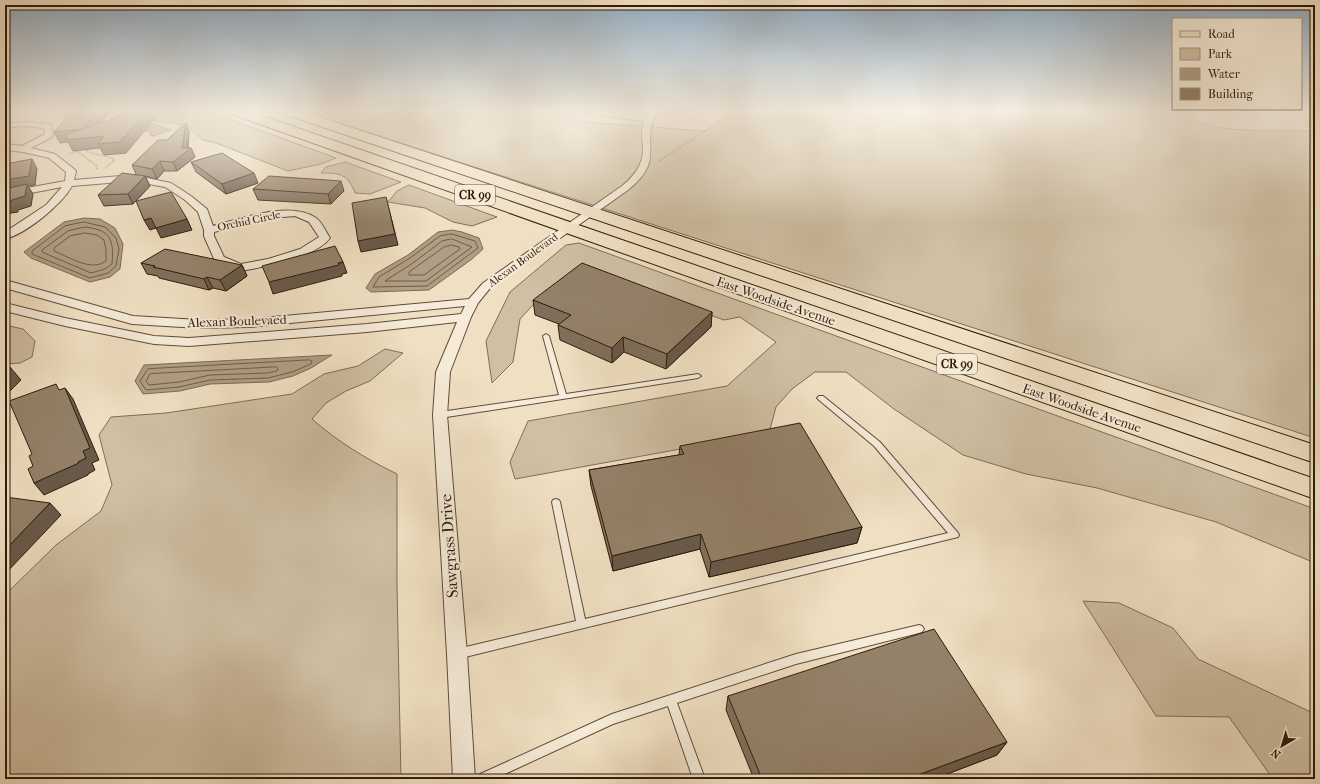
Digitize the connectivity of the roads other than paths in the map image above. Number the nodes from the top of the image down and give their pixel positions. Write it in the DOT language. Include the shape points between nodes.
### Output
graph roads {
  1 [pos="19,149"];
  2 [pos="23,149"];
  3 [pos="342,149"];
  4 [pos="401,149"];
  5 [pos="647,149"];
  6 [pos="68,183"];
  7 [pos="5,195"];
  8 [pos="591,212"];
  9 [pos="568,228"];
  10 [pos="209,230"];
  11 [pos="5,236"];
  12 [pos="5,284"];
  13 [pos="5,307"];
  14 [pos="469,310"];
  15 [pos="226,324"];
  16 [pos="546,336"];
  17 [pos="218,340"];
  18 [pos="698,376"];
  19 [pos="563,396"];
  20 [pos="821,398"];
  21 [pos="440,415"];
  22 [pos="1315,454"];
  23 [pos="1315,489"];
  24 [pos="556,502"];
  25 [pos="581,624"];
  26 [pos="919,629"];
  27 [pos="457,654"];
  28 [pos="671,700"];
  29 [pos="464,779"];
  30 [pos="482,779"];
  31 [pos="699,779"];
  1 -- 2 [label="street"];
  2 -- 6 [label="street" via="52,156 71,171"];
  3 -- 9 [label="main road, East Woodside Avenue / CR 99"];
  4 -- 8 [label="main road, East Woodside Avenue / CR 99"];
  5 -- 8 [label="street, Alexan Boulevard" via="646,161 641,172 625,188"];
  6 -- 7 [label="street, Orchid Circle"];
  6 -- 10 [label="street, Orchid Circle" via="132,178 168,185 203,211"];
  6 -- 11 [label="street" via="56,201 27,224"];
  8 -- 9 [label="street, Alexan Boulevard"];
  8 -- 22 [label="main road, East Woodside Avenue / CR 99"];
  9 -- 14 [label="street, Alexan Boulevard" via="487,285"];
  9 -- 23 [label="main road, East Woodside Avenue / CR 99"];
  10 -- 10 [label="street, Orchid Circle" via="296,212 313,220 325,238 304,251 240,268 219,259"];
  12 -- 15 [label="street, Alexan Boulevaed" via="132,320"];
  13 -- 17 [label="street, Alexan Boulevaed" via="154,340"];
  14 -- 15 [label="street, Alexan Boulevaed"];
  14 -- 17 [label="street, Alexan Boulevaed" via="367,328"];
  14 -- 21 [label="street, Sawgrass Drive" via="443,372"];
  15 -- 17 [label="street"];
  16 -- 19 [label="lane"];
  18 -- 19 [label="lane"];
  19 -- 21 [label="lane"];
  20 -- 25 [label="lane" via="877,444 955,535"];
  21 -- 27 [label="street, Sawgrass Drive"];
  24 -- 25 [label="lane"];
  25 -- 27 [label="lane"];
  26 -- 28 [label="lane" via="796,659"];
  27 -- 29 [label="street, Sawgrass Drive"];
  28 -- 30 [label="lane" via="612,719"];
  28 -- 31 [label="lane"];
}
